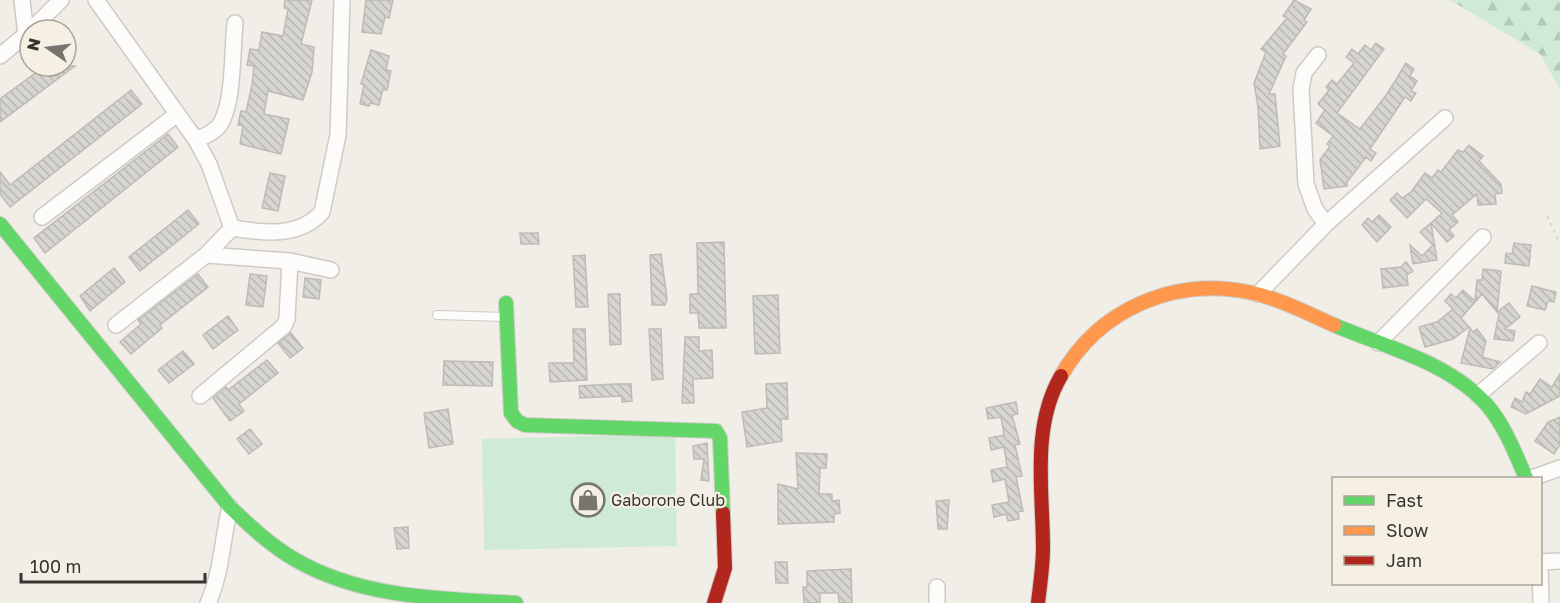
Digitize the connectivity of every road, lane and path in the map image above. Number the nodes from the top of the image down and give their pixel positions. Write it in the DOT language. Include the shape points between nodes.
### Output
graph roads {
  1 [pos="22,0"];
  2 [pos="62,0"];
  3 [pos="96,0"];
  4 [pos="342,0"];
  5 [pos="26,18"];
  6 [pos="43,18"];
  7 [pos="235,23"];
  8 [pos="18,41"];
  9 [pos="1318,55"];
  10 [pos="0,56"];
  11 [pos="176,115"];
  12 [pos="1445,118"];
  13 [pos="196,140"];
  14 [pos="1547,216"];
  15 [pos="42,217"];
  16 [pos="0,224"];
  17 [pos="1326,224"];
  18 [pos="232,228"];
  19 [pos="1484,237"];
  20 [pos="1560,244"];
  21 [pos="206,255"];
  22 [pos="290,261"];
  23 [pos="331,270"];
  24 [pos="1258,294"];
  25 [pos="506,310"];
  26 [pos="437,315"];
  27 [pos="116,326"];
  28 [pos="1378,343"];
  29 [pos="1539,343"];
  30 [pos="1478,395"];
  31 [pos="200,396"];
  32 [pos="1560,468"];
  33 [pos="1526,477"];
  34 [pos="1535,477"];
  35 [pos="230,507"];
  36 [pos="1560,561"];
  37 [pos="1542,565"];
  38 [pos="1541,585"];
  39 [pos="937,587"];
  40 [pos="208,603"];
  41 [pos="516,603"];
  42 [pos="714,603"];
  43 [pos="937,603"];
  44 [pos="1038,603"];
  45 [pos="1541,603"];
  1 -- 5 [label="street"];
  2 -- 6 [label="street"];
  3 -- 11 [label="street"];
  4 -- 18 [label="street" via="338,135 322,212 296,230 261,232"];
  7 -- 13 [label="street" via="228,104 222,123"];
  8 -- 10 [label="street"];
  9 -- 17 [label="street" via="1304,73 1300,89 1306,184 1315,209"];
  11 -- 13 [label="street"];
  11 -- 15 [label="street"];
  12 -- 17 [label="street"];
  13 -- 18 [label="street"];
  14 -- 20 [label="path"];
  16 -- 35 [label="street"];
  17 -- 24 [label="street"];
  18 -- 21 [label="street"];
  19 -- 28 [label="street"];
  21 -- 22 [label="street"];
  21 -- 27 [label="street"];
  22 -- 23 [label="street"];
  22 -- 31 [label="street" via="284,326"];
  24 -- 28 [label="street"];
  24 -- 44 [label="street" via="1193,286 1164,293 1113,316 1073,357 1054,387 1045,413 1043,553"];
  25 -- 26 [label="lane"];
  25 -- 42 [label="street" via="512,413 517,421 525,425 716,431 720,438 725,568"];
  28 -- 30 [label="street" via="1450,375"];
  29 -- 30 [label="street"];
  30 -- 33 [label="street" via="1509,439"];
  32 -- 34 [label="street"];
  35 -- 40 [label="street" via="222,537 218,580"];
  35 -- 41 [label="street" via="255,534 291,558 368,590 411,597"];
  36 -- 37 [label="street"];
  38 -- 45 [label="street"];
  39 -- 43 [label="street"];
}
